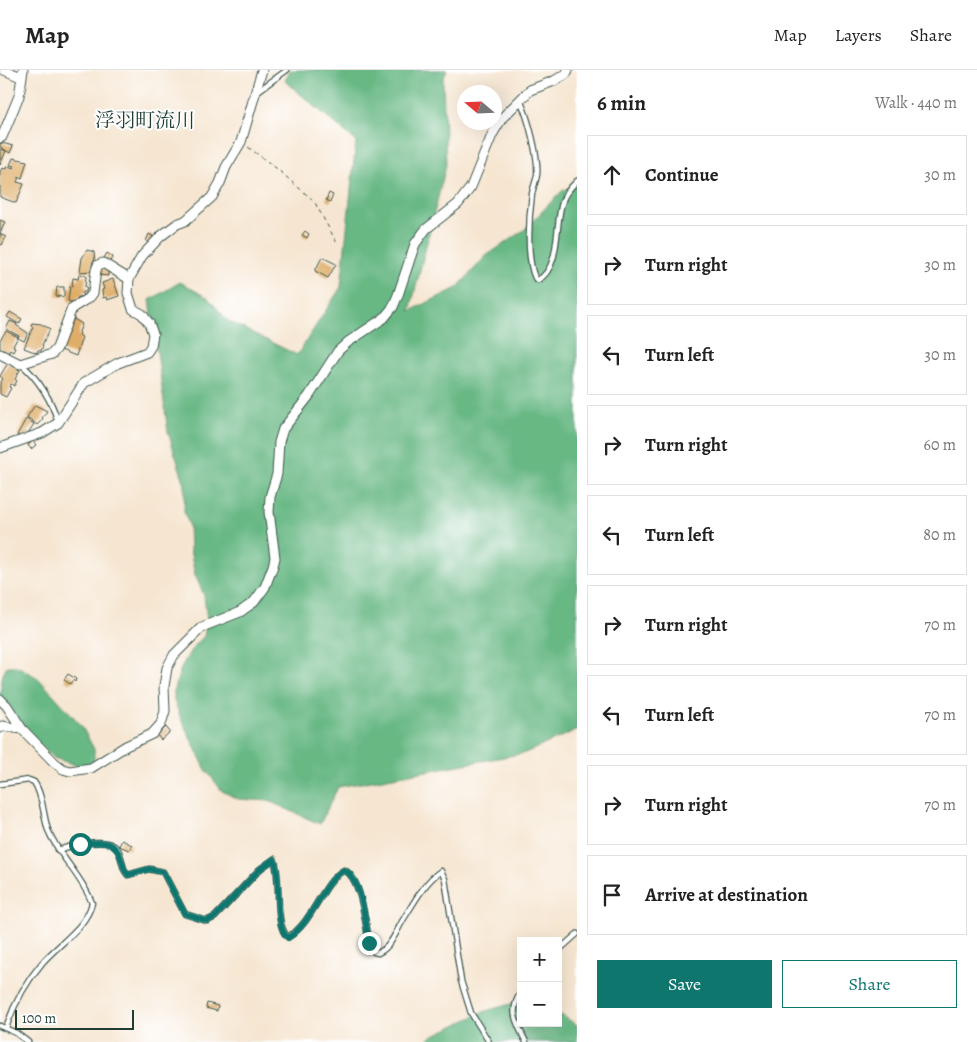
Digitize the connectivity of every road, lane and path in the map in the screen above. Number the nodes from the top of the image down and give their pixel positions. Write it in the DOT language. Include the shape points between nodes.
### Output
graph roads {
  1 [pos="4,70"];
  2 [pos="262,70"];
  3 [pos="287,70"];
  4 [pos="568,70"];
  5 [pos="22,73"];
  6 [pos="256,93"];
  7 [pos="520,100"];
  8 [pos="0,138"];
  9 [pos="241,142"];
  10 [pos="577,181"];
  11 [pos="337,243"];
  12 [pos="129,279"];
  13 [pos="0,354"];
  14 [pos="20,364"];
  15 [pos="58,423"];
  16 [pos="0,448"];
  17 [pos="0,699"];
  18 [pos="0,728"];
  19 [pos="22,729"];
  20 [pos="0,784"];
  21 [pos="58,850"];
  22 [pos="577,934"];
  23 [pos="562,947"];
  24 [pos="517,998"];
  25 [pos="517,1023"];
  26 [pos="0,1026"];
  27 [pos="518,1027"];
  28 [pos="6,1028"];
  29 [pos="28,1042"];
  30 [pos="489,1042"];
  31 [pos="526,1042"];
  1 -- 5 [label="street"];
  2 -- 6 [label="street"];
  3 -- 6 [label="lane"];
  4 -- 7 [label="street" via="554,81 530,90"];
  5 -- 8 [label="street" via="19,96"];
  6 -- 9 [label="street"];
  7 -- 10 [label="lane" via="536,157 530,248 533,273 538,280 549,268 564,197"];
  7 -- 19 [label="street" via="502,118 471,187 458,204 426,229 415,244 393,307 384,318 338,351 283,429 277,474 270,497 274,558 265,587 254,602 240,612 202,627 174,655 167,668 162,724 152,734 91,768 70,771 54,762"];
  9 -- 11 [label="path" via="314,202"];
  9 -- 12 [label="street" via="212,197 185,221 161,236 142,256"];
  12 -- 14 [label="street" via="103,263 98,265 93,293 72,308 58,348 52,354"];
  12 -- 15 [label="street" via="128,293 134,308 149,323 153,334 151,346 147,352 118,363 84,383"];
  13 -- 14 [label="street"];
  14 -- 15 [label="lane" via="47,397"];
  15 -- 16 [label="street" via="42,433"];
  17 -- 19 [label="street"];
  18 -- 19 [label="street"];
  20 -- 21 [label="lane" via="34,782"];
  21 -- 28 [label="lane" via="90,896 91,908 84,921 33,976"];
  21 -- 30 [label="lane" via="98,842 115,846 128,875 149,869 163,872 185,914 207,921 274,859 279,909 283,931 288,938 302,926 331,882 344,870 354,881 371,948 378,953 388,946 423,889 441,871 445,879 460,981 471,1013"];
  22 -- 23 [label="lane"];
  24 -- 25 [label="lane" via="513,1008"];
  26 -- 28 [label="lane"];
  27 -- 31 [label="lane"];
  28 -- 29 [label="lane"];
}
